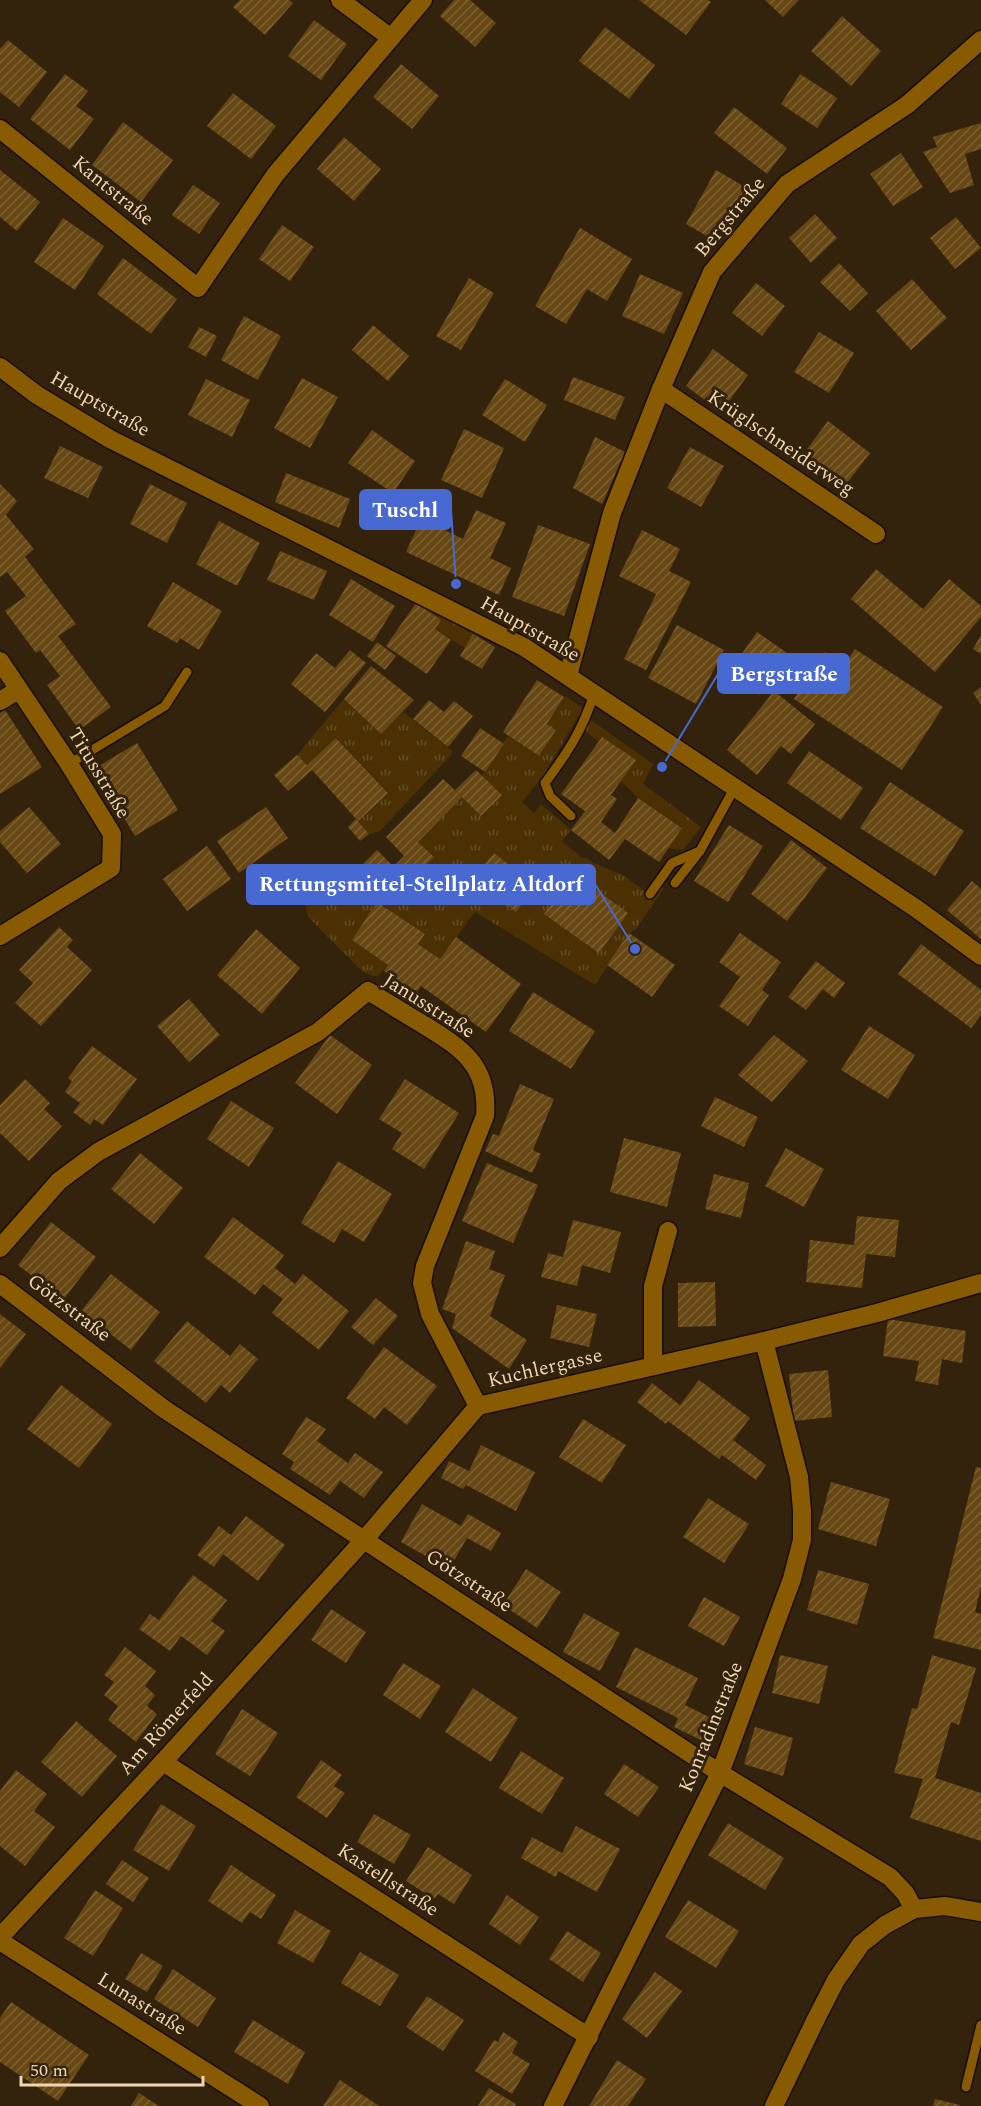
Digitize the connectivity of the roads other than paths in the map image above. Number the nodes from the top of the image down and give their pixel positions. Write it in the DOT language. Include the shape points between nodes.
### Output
graph roads {
  1 [pos="340,0"];
  2 [pos="423,0"];
  3 [pos="391,38"];
  4 [pos="981,40"];
  5 [pos="0,129"];
  6 [pos="0,367"];
  7 [pos="662,389"];
  8 [pos="876,534"];
  9 [pos="0,661"];
  10 [pos="187,672"];
  11 [pos="568,676"];
  12 [pos="18,690"];
  13 [pos="594,694"];
  14 [pos="0,701"];
  15 [pos="69,764"];
  16 [pos="735,787"];
  17 [pos="571,816"];
  18 [pos="700,851"];
  19 [pos="675,883"];
  20 [pos="650,894"];
  21 [pos="0,936"];
  22 [pos="981,956"];
  23 [pos="668,1231"];
  24 [pos="0,1248"];
  25 [pos="981,1283"];
  26 [pos="0,1284"];
  27 [pos="764,1341"];
  28 [pos="653,1365"];
  29 [pos="478,1407"];
  30 [pos="364,1540"];
  31 [pos="163,1762"];
  32 [pos="720,1773"];
  33 [pos="914,1910"];
  34 [pos="981,1912"];
  35 [pos="0,1939"];
  36 [pos="981,2025"];
  37 [pos="589,2037"];
  38 [pos="966,2087"];
  39 [pos="260,2106"];
  40 [pos="554,2106"];
  41 [pos="774,2106"];
  1 -- 3 [label="street"];
  2 -- 3 [label="street"];
  3 -- 5 [label="street, Kantstraße" via="275,175 198,288"];
  4 -- 7 [label="street, Bergstraße" via="907,105 787,184 712,272"];
  6 -- 11 [label="street, Hauptstraße" via="37,395 110,439 524,647"];
  7 -- 8 [label="street, Krüglschneiderweg"];
  7 -- 11 [label="street, Bergstraße" via="612,513"];
  9 -- 12 [label="street, Titusstraße"];
  10 -- 15 [label="lane" via="165,706"];
  11 -- 13 [label="street, Hauptstraße"];
  12 -- 14 [label="street"];
  12 -- 15 [label="street, Titusstraße"];
  13 -- 16 [label="street, Hauptstraße"];
  13 -- 17 [label="lane" via="572,745 545,783 550,796"];
  15 -- 21 [label="street, Titusstraße" via="112,834 111,868"];
  16 -- 18 [label="lane"];
  16 -- 22 [label="street, Hauptstraße"];
  18 -- 19 [label="lane"];
  18 -- 20 [label="lane" via="672,863"];
  23 -- 28 [label="street" via="653,1286"];
  24 -- 29 [label="street, Janusstraße" via="59,1181 98,1152 318,1032 368,991 458,1046 482,1078 487,1098 485,1116 425,1266 422,1283 430,1314"];
  25 -- 27 [label="street, Kuchlergasse"];
  26 -- 30 [label="street, Götzstraße" via="164,1409"];
  27 -- 28 [label="street, Kuchlergasse"];
  27 -- 32 [label="street, Konradinstraße" via="799,1477 802,1540 792,1579"];
  28 -- 29 [label="street, Kuchlergasse"];
  29 -- 30 [label="street, Kuchlergasse"];
  30 -- 31 [label="street, Am Römerfeld"];
  30 -- 32 [label="street, Götzstraße"];
  31 -- 35 [label="street, Am Römerfeld"];
  31 -- 37 [label="street, Kastellstraße"];
  32 -- 33 [label="street, Götzstraße" via="890,1877"];
  32 -- 37 [label="street, Konradinstraße"];
  33 -- 34 [label="street" via="945,1905"];
  33 -- 41 [label="street" via="885,1925 861,1944 836,1980"];
  35 -- 39 [label="street, Lunastraße"];
  36 -- 38 [label="lane"];
  37 -- 40 [label="street, Konradinstraße"];
}
